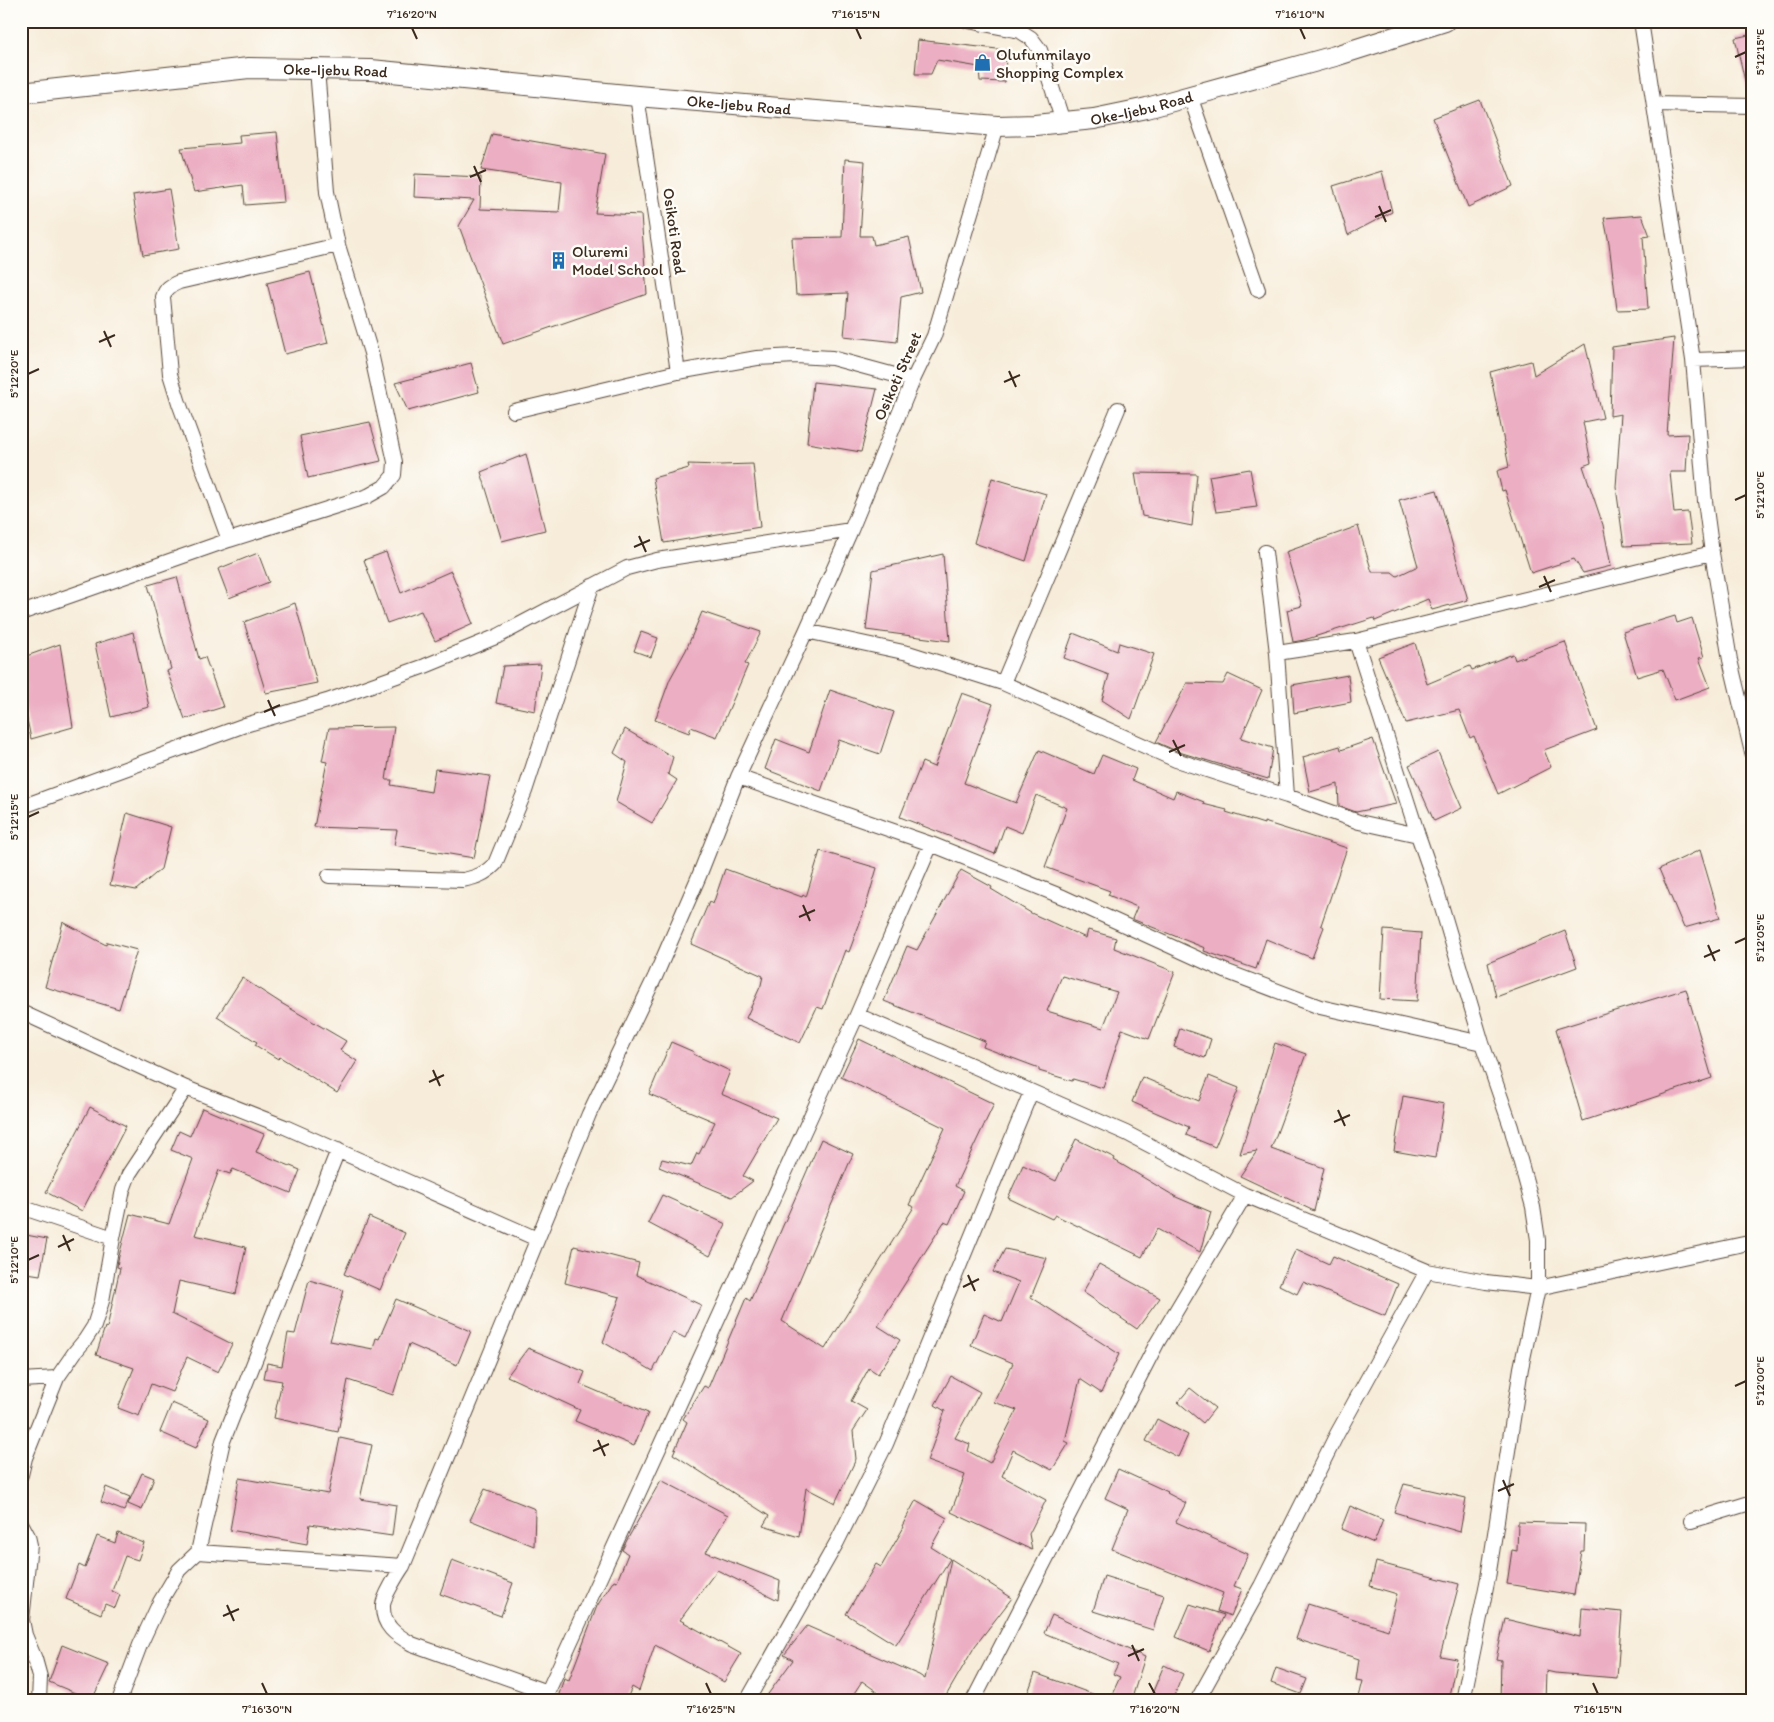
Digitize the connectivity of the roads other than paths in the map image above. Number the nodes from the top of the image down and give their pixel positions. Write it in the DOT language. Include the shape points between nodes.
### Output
graph roads {
  1 [pos="968,21"];
  2 [pos="1445,21"];
  3 [pos="1641,21"];
  4 [pos="317,69"];
  5 [pos="21,93"];
  6 [pos="637,96"];
  7 [pos="1190,96"];
  8 [pos="1654,104"];
  9 [pos="1753,106"];
  10 [pos="1063,122"];
  11 [pos="998,126"];
  12 [pos="338,245"];
  13 [pos="1258,290"];
  14 [pos="1753,358"];
  15 [pos="1693,360"];
  16 [pos="678,372"];
  17 [pos="913,380"];
  18 [pos="1118,409"];
  19 [pos="514,411"];
  20 [pos="851,530"];
  21 [pos="229,540"];
  22 [pos="1265,552"];
  23 [pos="1712,553"];
  24 [pos="592,586"];
  25 [pos="21,612"];
  26 [pos="806,631"];
  27 [pos="1356,641"];
  28 [pos="1277,653"];
  29 [pos="1004,683"];
  30 [pos="1753,757"];
  31 [pos="738,777"];
  32 [pos="1287,796"];
  33 [pos="21,806"];
  34 [pos="1418,835"];
  35 [pos="931,844"];
  36 [pos="329,876"];
  37 [pos="21,1012"];
  38 [pos="857,1015"];
  39 [pos="1482,1043"];
  40 [pos="186,1088"];
  41 [pos="1031,1092"];
  42 [pos="338,1150"];
  43 [pos="1245,1196"];
  44 [pos="21,1207"];
  45 [pos="113,1238"];
  46 [pos="537,1238"];
  47 [pos="1753,1242"];
  48 [pos="1427,1271"];
  49 [pos="1538,1288"];
  50 [pos="57,1378"];
  51 [pos="21,1380"];
  52 [pos="21,1475"];
  53 [pos="1753,1502"];
  54 [pos="1691,1521"];
  55 [pos="21,1523"];
  56 [pos="198,1552"];
  57 [pos="402,1566"];
  58 [pos="545,1696"];
  59 [pos="40,1701"];
  60 [pos="119,1701"];
  61 [pos="747,1701"];
  62 [pos="973,1701"];
  63 [pos="1197,1701"];
  64 [pos="1463,1701"];
  1 -- 10 [label="street" via="1020,31 1031,38 1040,50"];
  2 -- 7 [label="main road, Oke-Ijebu Road" via="1335,56"];
  3 -- 8 [label="street"];
  4 -- 5 [label="main road, Oke-Ijebu Road" via="249,68"];
  4 -- 6 [label="main road, Oke-Ijebu Road" via="371,70"];
  4 -- 12 [label="street" via="327,192"];
  6 -- 11 [label="main road, Oke-Ijebu Road"];
  6 -- 16 [label="street, Osikoti Road"];
  7 -- 10 [label="main road, Oke-Ijebu Road" via="1103,117"];
  7 -- 13 [label="street"];
  8 -- 9 [label="street"];
  8 -- 15 [label="street"];
  10 -- 11 [label="main road, Oke-Ijebu Road"];
  11 -- 17 [label="street, Osikoti Street" via="939,321"];
  12 -- 21 [label="street" via="370,353 395,462 394,475 384,487 368,496"];
  12 -- 21 [label="street" via="179,282 165,290 170,374"];
  14 -- 15 [label="street"];
  15 -- 23 [label="street"];
  16 -- 17 [label="street" via="757,358 796,356 832,358"];
  16 -- 19 [label="street"];
  17 -- 20 [label="street, Osikoti Street"];
  18 -- 29 [label="street"];
  20 -- 24 [label="street" via="657,560 627,568"];
  20 -- 26 [label="street, Osikoti Street"];
  21 -- 25 [label="street"];
  22 -- 28 [label="street"];
  23 -- 27 [label="street"];
  23 -- 30 [label="street" via="1730,660"];
  24 -- 33 [label="street" via="498,636 425,666 327,701 245,725"];
  24 -- 36 [label="street" via="525,791 495,864 477,877 463,880"];
  26 -- 29 [label="street" via="908,653"];
  26 -- 31 [label="street, Osikoti Street"];
  27 -- 28 [label="street"];
  27 -- 34 [label="street"];
  28 -- 32 [label="street"];
  29 -- 32 [label="street" via="1176,760"];
  31 -- 35 [label="street"];
  31 -- 46 [label="street, Osikoti Street" via="655,978 589,1114"];
  32 -- 34 [label="street" via="1359,822"];
  34 -- 39 [label="street"];
  35 -- 38 [label="street"];
  35 -- 39 [label="street" via="1063,897 1225,971 1320,1007"];
  37 -- 40 [label="street"];
  38 -- 41 [label="street"];
  38 -- 58 [label="street"];
  39 -- 49 [label="street" via="1511,1127 1533,1207 1538,1240"];
  40 -- 42 [label="street"];
  40 -- 45 [label="street" via="129,1174"];
  41 -- 43 [label="street" via="1126,1134"];
  41 -- 61 [label="street" via="886,1444 838,1542"];
  42 -- 46 [label="street"];
  42 -- 56 [label="street" via="223,1441"];
  43 -- 48 [label="street"];
  43 -- 62 [label="street" via="1158,1343"];
  44 -- 45 [label="street"];
  45 -- 50 [label="street" via="102,1301 94,1326"];
  46 -- 57 [label="street, Osikoti Street"];
  47 -- 49 [label="street"];
  48 -- 49 [label="street"];
  48 -- 63 [label="street"];
  49 -- 64 [label="street" via="1488,1578"];
  50 -- 51 [label="street"];
  50 -- 52 [label="street"];
  53 -- 54 [label="street"];
  55 -- 59 [label="street" via="30,1545 22,1620 40,1677"];
  56 -- 57 [label="street"];
  56 -- 60 [label="street" via="180,1570 160,1602"];
  57 -- 58 [label="street, Osikoti Street" via="383,1604 386,1622 395,1635"];
}
